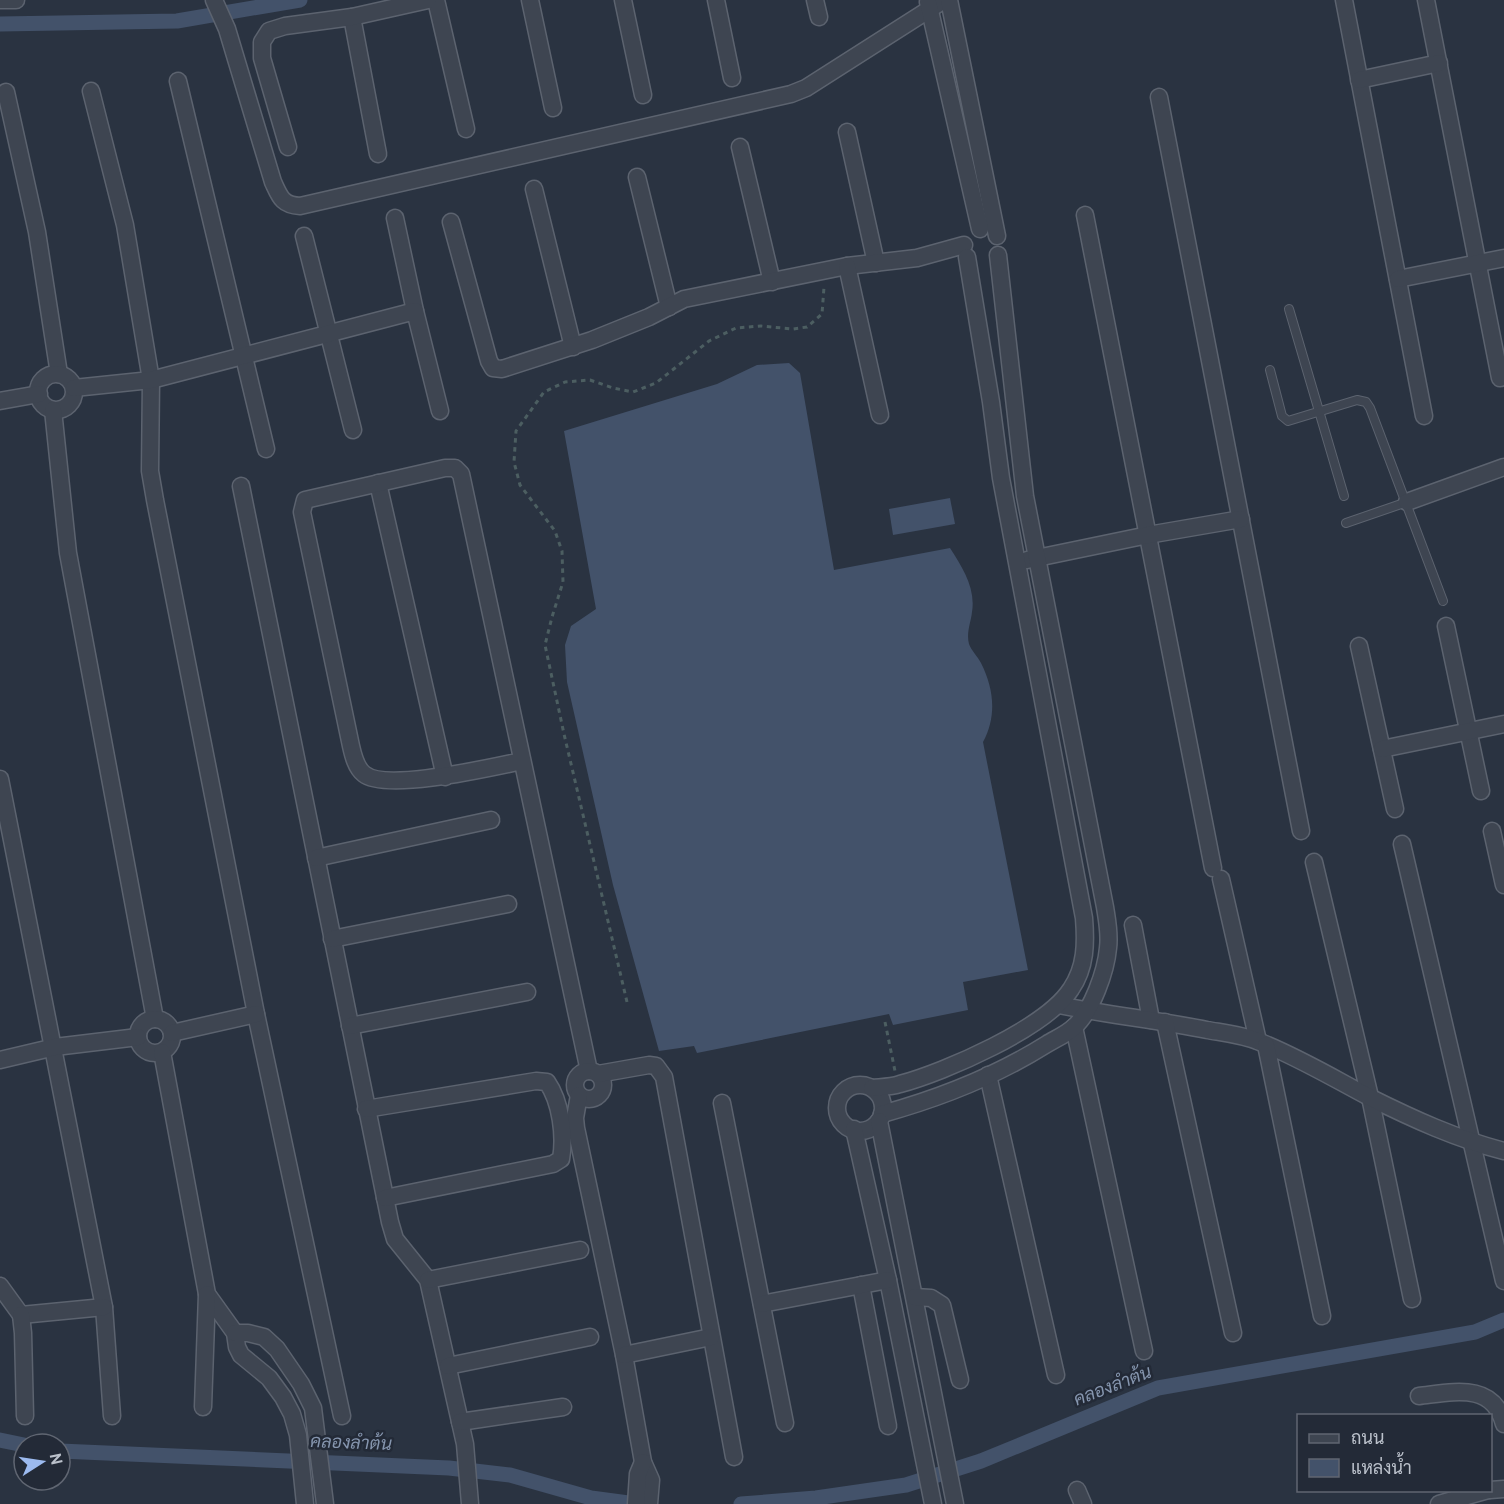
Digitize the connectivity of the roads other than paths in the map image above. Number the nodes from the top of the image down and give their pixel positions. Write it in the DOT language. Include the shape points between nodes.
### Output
graph roads {
  1 [pos="0,0"];
  2 [pos="16,0"];
  3 [pos="214,0"];
  4 [pos="428,0"];
  5 [pos="436,0"];
  6 [pos="530,0"];
  7 [pos="623,0"];
  8 [pos="716,0"];
  9 [pos="815,0"];
  10 [pos="944,0"];
  11 [pos="950,0"];
  12 [pos="1344,0"];
  13 [pos="1426,0"];
  14 [pos="928,5"];
  15 [pos="352,16"];
  16 [pos="819,17"];
  17 [pos="1439,63"];
  18 [pos="732,78"];
  19 [pos="1359,80"];
  20 [pos="178,81"];
  21 [pos="91,91"];
  22 [pos="6,92"];
  23 [pos="643,95"];
  24 [pos="1160,97"];
  25 [pos="553,108"];
  26 [pos="466,129"];
  27 [pos="847,132"];
  28 [pos="288,147"];
  29 [pos="740,147"];
  30 [pos="378,154"];
  31 [pos="637,177"];
  32 [pos="534,189"];
  33 [pos="1085,215"];
  34 [pos="395,218"];
  35 [pos="451,222"];
  36 [pos="980,229"];
  37 [pos="304,236"];
  38 [pos="997,236"];
  39 [pos="965,251"];
  40 [pos="998,255"];
  41 [pos="1504,258"];
  42 [pos="876,263"];
  43 [pos="1477,263"];
  44 [pos="847,266"];
  45 [pos="1398,279"];
  46 [pos="772,282"];
  47 [pos="669,307"];
  48 [pos="1288,309"];
  49 [pos="415,311"];
  50 [pos="330,334"];
  51 [pos="573,346"];
  52 [pos="243,357"];
  53 [pos="1270,370"];
  54 [pos="59,375"];
  55 [pos="1500,378"];
  56 [pos="151,380"];
  57 [pos="74,388"];
  58 [pos="39,394"];
  59 [pos="0,401"];
  60 [pos="53,411"];
  61 [pos="440,411"];
  62 [pos="1319,412"];
  63 [pos="880,415"];
  64 [pos="1424,416"];
  65 [pos="353,430"];
  66 [pos="266,449"];
  67 [pos="1504,467"];
  68 [pos="378,483"];
  69 [pos="241,486"];
  70 [pos="1344,496"];
  71 [pos="1407,502"];
  72 [pos="1241,519"];
  73 [pos="1346,523"];
  74 [pos="1148,535"];
  75 [pos="1037,558"];
  76 [pos="1016,563"];
  77 [pos="1443,601"];
  78 [pos="1446,626"];
  79 [pos="1359,646"];
  80 [pos="1504,724"];
  81 [pos="1469,731"];
  82 [pos="1382,749"];
  83 [pos="1076,759"];
  84 [pos="522,761"];
  85 [pos="1054,763"];
  86 [pos="445,777"];
  87 [pos="0,779"];
  88 [pos="1481,791"];
  89 [pos="1395,809"];
  90 [pos="491,820"];
  91 [pos="1301,831"];
  92 [pos="1492,831"];
  93 [pos="1401,844"];
  94 [pos="316,858"];
  95 [pos="1314,862"];
  96 [pos="1504,885"];
  97 [pos="508,904"];
  98 [pos="1132,925"];
  99 [pos="332,939"];
  100 [pos="527,992"];
  101 [pos="1059,1005"];
  102 [pos="1086,1011"];
  103 [pos="256,1014"];
  104 [pos="155,1019"];
  105 [pos="1158,1021"];
  106 [pos="350,1026"];
  107 [pos="1074,1027"];
  108 [pos="172,1033"];
  109 [pos="138,1037"];
  110 [pos="1262,1043"];
  111 [pos="55,1047"];
  112 [pos="162,1052"];
  113 [pos="0,1060"];
  114 [pos="594,1073"];
  115 [pos="988,1075"];
  116 [pos="872,1088"];
  117 [pos="579,1095"];
  118 [pos="1370,1097"];
  119 [pos="722,1103"];
  120 [pos="366,1109"];
  121 [pos="880,1118"];
  122 [pos="854,1129"];
  123 [pos="1471,1142"];
  124 [pos="1504,1151"];
  125 [pos="386,1198"];
  126 [pos="580,1250"];
  127 [pos="888,1280"];
  128 [pos="428,1281"];
  129 [pos="1504,1281"];
  130 [pos="861,1285"];
  131 [pos="0,1286"];
  132 [pos="207,1294"];
  133 [pos="915,1297"];
  134 [pos="1412,1299"];
  135 [pos="762,1304"];
  136 [pos="104,1307"];
  137 [pos="21,1315"];
  138 [pos="1322,1316"];
  139 [pos="234,1333"];
  140 [pos="1233,1333"];
  141 [pos="590,1337"];
  142 [pos="711,1337"];
  143 [pos="1144,1351"];
  144 [pos="624,1355"];
  145 [pos="927,1361"];
  146 [pos="448,1366"];
  147 [pos="905,1366"];
  148 [pos="1056,1375"];
  149 [pos="960,1380"];
  150 [pos="301,1384"];
  151 [pos="1419,1396"];
  152 [pos="283,1397"];
  153 [pos="202,1407"];
  154 [pos="563,1407"];
  155 [pos="25,1416"];
  156 [pos="112,1416"];
  157 [pos="342,1416"];
  158 [pos="460,1422"];
  159 [pos="785,1423"];
  160 [pos="1504,1424"];
  161 [pos="888,1426"];
  162 [pos="734,1457"];
  163 [pos="644,1472"];
  164 [pos="1482,1492"];
  165 [pos="304,1499"];
  166 [pos="325,1500"];
  167 [pos="470,1501"];
  168 [pos="636,1504"];
  169 [pos="649,1504"];
  170 [pos="933,1504"];
  171 [pos="955,1504"];
  172 [pos="1439,1504"];
  1 -- 2 [label="street"];
  3 -- 14 [label="street" via="227,29 273,182 280,197 289,205 300,206 791,94 806,88"];
  4 -- 15 [label="street"];
  5 -- 26 [label="street"];
  6 -- 25 [label="street"];
  7 -- 23 [label="street"];
  8 -- 18 [label="street"];
  9 -- 16 [label="street"];
  10 -- 14 [label="street"];
  11 -- 38 [label="street"];
  12 -- 19 [label="street"];
  13 -- 17 [label="street"];
  14 -- 36 [label="street"];
  15 -- 28 [label="street" via="285,26 269,31 262,42 262,58"];
  15 -- 30 [label="street"];
  17 -- 19 [label="street"];
  17 -- 43 [label="street"];
  19 -- 45 [label="street"];
  20 -- 52 [label="street"];
  21 -- 56 [label="street" via="125,225"];
  22 -- 54 [label="street" via="37,232"];
  24 -- 72 [label="street"];
  27 -- 42 [label="street"];
  29 -- 46 [label="street"];
  31 -- 47 [label="street"];
  32 -- 51 [label="street"];
  33 -- 74 [label="street"];
  34 -- 49 [label="street"];
  35 -- 51 [label="street" via="493,368 502,369"];
  36 -- 38 [label="street"];
  36 -- 39 [label="street" via="969,234"];
  37 -- 50 [label="street"];
  38 -- 40 [label="street"];
  39 -- 40 [label="street" via="971,261 983,265"];
  39 -- 42 [label="street"];
  39 -- 76 [label="street"];
  40 -- 75 [label="street" via="1025,496"];
  41 -- 43 [label="street"];
  42 -- 44 [label="street"];
  43 -- 45 [label="street"];
  43 -- 55 [label="street"];
  44 -- 46 [label="street"];
  44 -- 63 [label="street"];
  45 -- 64 [label="street"];
  46 -- 47 [label="street" via="684,299"];
  47 -- 51 [label="street"];
  48 -- 62 [label="lane"];
  49 -- 50 [label="street"];
  49 -- 61 [label="street"];
  50 -- 52 [label="street"];
  50 -- 65 [label="street"];
  52 -- 56 [label="street"];
  52 -- 66 [label="street"];
  53 -- 62 [label="lane" via="1285,419 1292,421"];
  54 -- 57 [label="street"];
  54 -- 58 [label="street" via="45,378"];
  56 -- 57 [label="street"];
  56 -- 103 [label="street" via="150,471"];
  57 -- 60 [label="street" via="67,407"];
  58 -- 59 [label="street"];
  58 -- 60 [label="street" via="42,403"];
  60 -- 104 [label="street" via="68,553"];
  62 -- 70 [label="lane"];
  62 -- 71 [label="lane" via="1357,400 1366,402"];
  67 -- 71 [label="street"];
  68 -- 84 [label="street" via="446,468 455,468 461,474"];
  68 -- 86 [label="street"];
  68 -- 86 [label="street" via="305,500 302,512 351,746 362,773 374,780"];
  69 -- 94 [label="street"];
  71 -- 73 [label="lane"];
  71 -- 77 [label="lane"];
  72 -- 74 [label="street"];
  72 -- 91 [label="street"];
  74 -- 75 [label="street"];
  74 -- 110 [label="street" via="1217,874"];
  75 -- 76 [label="street"];
  75 -- 83 [label="street"];
  76 -- 85 [label="street"];
  78 -- 81 [label="street"];
  79 -- 82 [label="street"];
  80 -- 81 [label="street"];
  81 -- 82 [label="street"];
  81 -- 88 [label="street"];
  82 -- 89 [label="street"];
  83 -- 85 [label="street"];
  83 -- 102 [label="street" via="1108,932 1105,968"];
  84 -- 86 [label="street"];
  84 -- 114 [label="street"];
  85 -- 101 [label="street" via="1086,939 1077,979"];
  87 -- 111 [label="street"];
  90 -- 94 [label="street"];
  92 -- 96 [label="street"];
  93 -- 123 [label="street"];
  94 -- 99 [label="street"];
  95 -- 118 [label="street"];
  97 -- 99 [label="street"];
  98 -- 105 [label="street"];
  99 -- 106 [label="street"];
  100 -- 106 [label="street"];
  101 -- 102 [label="street"];
  101 -- 116 [label="street" via="1033,1024 938,1072 898,1085"];
  102 -- 105 [label="street"];
  102 -- 107 [label="street"];
  103 -- 108 [label="street"];
  103 -- 157 [label="street"];
  104 -- 108 [label="street" via="166,1023"];
  104 -- 109 [label="street" via="143,1024"];
  105 -- 110 [label="street"];
  105 -- 140 [label="street"];
  106 -- 120 [label="street"];
  107 -- 115 [label="street" via="1025,1058"];
  107 -- 143 [label="street"];
  108 -- 112 [label="street" via="171,1044"];
  109 -- 111 [label="street"];
  109 -- 112 [label="street" via="149,1052"];
  110 -- 118 [label="street"];
  110 -- 138 [label="street"];
  111 -- 113 [label="street"];
  111 -- 136 [label="street"];
  112 -- 132 [label="street"];
  114 -- 117 [label="street" via="583,1072 576,1080"];
  114 -- 117 [label="street" via="603,1084 599,1094 589,1099"];
  114 -- 142 [label="street" via="649,1065 656,1066 664,1077"];
  115 -- 121 [label="street"];
  115 -- 148 [label="street"];
  116 -- 121 [label="street" via="883,1104"];
  116 -- 122 [label="street" via="852,1086 838,1101 843,1121"];
  117 -- 144 [label="street" via="576,1128"];
  118 -- 123 [label="street"];
  118 -- 134 [label="street"];
  119 -- 135 [label="street"];
  120 -- 125 [label="street"];
  120 -- 125 [label="street" via="536,1081 547,1082 555,1093 564,1144 561,1159 553,1164"];
  121 -- 122 [label="street" via="868,1129"];
  121 -- 133 [label="street"];
  122 -- 127 [label="street"];
  123 -- 124 [label="street"];
  123 -- 129 [label="street"];
  125 -- 128 [label="street" via="395,1239"];
  126 -- 128 [label="street"];
  127 -- 130 [label="street"];
  127 -- 147 [label="street"];
  128 -- 146 [label="street"];
  130 -- 135 [label="street"];
  130 -- 161 [label="street"];
  131 -- 137 [label="street"];
  132 -- 139 [label="street"];
  132 -- 153 [label="street"];
  133 -- 145 [label="street"];
  133 -- 149 [label="street" via="932,1298 942,1305"];
  135 -- 159 [label="street"];
  136 -- 137 [label="street"];
  136 -- 156 [label="street"];
  137 -- 155 [label="street"];
  139 -- 150 [label="street" via="264,1337"];
  139 -- 152 [label="street" via="241,1355 269,1378"];
  141 -- 146 [label="street"];
  142 -- 144 [label="street"];
  142 -- 162 [label="street"];
  144 -- 163 [label="street"];
  145 -- 147 [label="street"];
  145 -- 171 [label="street"];
  146 -- 158 [label="street"];
  147 -- 170 [label="street"];
  150 -- 152 [label="street"];
  150 -- 166 [label="street" via="313,1408"];
  151 -- 160 [label="street" via="1454,1392 1485,1396 1495,1404"];
  152 -- 165 [label="street" via="298,1435"];
  154 -- 158 [label="street"];
  158 -- 167 [label="street"];
  163 -- 168 [label="street"];
  163 -- 169 [label="street"];
  164 -- 172 [label="street"];
}
